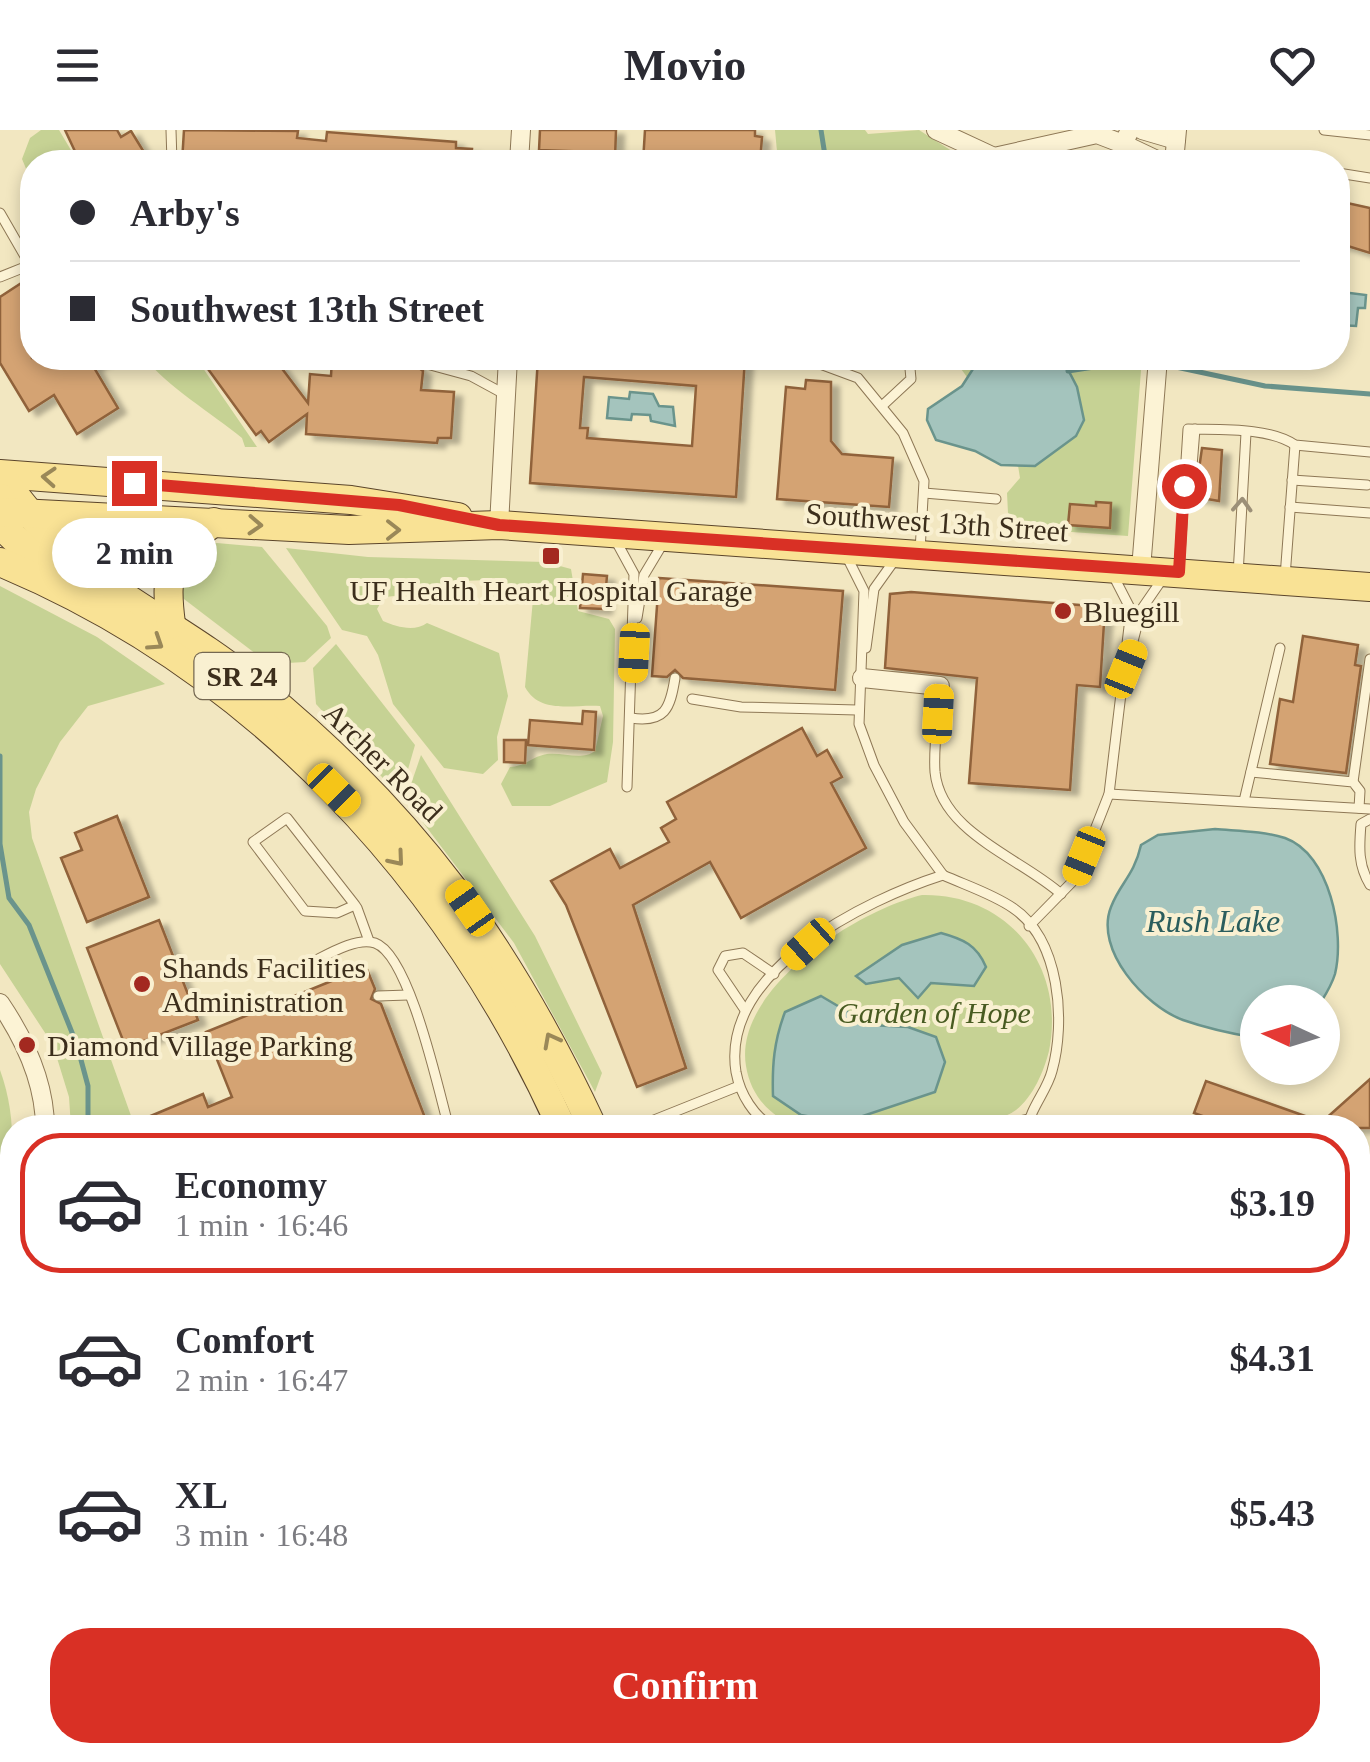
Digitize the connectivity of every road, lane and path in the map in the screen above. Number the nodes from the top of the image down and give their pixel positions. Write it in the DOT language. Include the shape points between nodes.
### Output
graph roads {
  1 [pos="936,130"];
  2 [pos="1142,130"];
  3 [pos="1324,130"];
  4 [pos="1370,135"];
  5 [pos="1126,137"];
  6 [pos="979,150"];
  7 [pos="1025,150"];
  8 [pos="1173,150"];
  9 [pos="0,214"];
  10 [pos="20,248"];
  11 [pos="460,370"];
  12 [pos="507,370"];
  13 [pos="836,370"];
  14 [pos="911,370"];
  15 [pos="1157,370"];
  16 [pos="506,395"];
  17 [pos="883,404"];
  18 [pos="1246,432"];
  19 [pos="1294,445"];
  20 [pos="1370,452"];
  21 [pos="0,475"];
  22 [pos="1292,480"];
  23 [pos="1366,485"];
  24 [pos="924,493"];
  25 [pos="996,499"];
  26 [pos="8,506"];
  27 [pos="1290,508"];
  28 [pos="1370,513"];
  29 [pos="214,522"];
  30 [pos="499,525"];
  31 [pos="608,532"];
  32 [pos="672,536"];
  33 [pos="839,548"];
  34 [pos="911,553"];
  35 [pos="0,562"];
  36 [pos="1106,566"];
  37 [pos="1141,568"];
  38 [pos="1179,572"];
  39 [pos="1238,576"];
  40 [pos="1284,580"];
  41 [pos="1370,587"];
  42 [pos="73,593"];
  43 [pos="636,620"];
  44 [pos="171,624"];
  45 [pos="1280,648"];
  46 [pos="864,655"];
  47 [pos="1370,659"];
  48 [pos="1126,669"];
  49 [pos="675,678"];
  50 [pos="862,678"];
  51 [pos="940,686"];
  52 [pos="692,699"];
  53 [pos="856,710"];
  54 [pos="631,718"];
  55 [pos="323,761"];
  56 [pos="1250,772"];
  57 [pos="1353,782"];
  58 [pos="627,787"];
  59 [pos="1109,794"];
  60 [pos="1244,801"];
  61 [pos="1364,808"];
  62 [pos="1370,819"];
  63 [pos="943,875"];
  64 [pos="1369,881"];
  65 [pos="1061,894"];
  66 [pos="355,905"];
  67 [pos="1030,926"];
  68 [pos="370,942"];
  69 [pos="302,967"];
  70 [pos="774,974"];
  71 [pos="408,995"];
  72 [pos="378,996"];
  73 [pos="0,1004"];
  74 [pos="745,1010"];
  75 [pos="740,1086"];
  76 [pos="45,1115"];
  77 [pos="446,1115"];
  78 [pos="556,1115"];
  79 [pos="588,1115"];
  80 [pos="667,1115"];
  81 [pos="758,1115"];
  82 [pos="1033,1115"];
  1 -- 6 [label="street"];
  2 -- 8 [label="street"];
  3 -- 4 [label="lane"];
  5 -- 7 [label="street" via="1097,134"];
  5 -- 8 [label="street"];
  9 -- 10 [label="lane"];
  11 -- 16 [label="lane"];
  12 -- 16 [label="street"];
  13 -- 17 [label="lane" via="858,378"];
  14 -- 17 [label="lane" via="912,379"];
  15 -- 37 [label="street"];
  16 -- 30 [label="street"];
  17 -- 24 [label="lane" via="922,469"];
  18 -- 19 [label="lane"];
  18 -- 38 [label="lane" via="1188,429"];
  39 -- 18 [label="lane, one-way"];
  19 -- 20 [label="lane"];
  19 -- 22 [label="lane"];
  21 -- 26 [label="main road, Archer Road / SR 24"];
  30 -- 21 [label="main road, Southwest 13th Street, one-way" via="351,500"];
  22 -- 23 [label="lane"];
  22 -- 27 [label="lane"];
  24 -- 25 [label="lane"];
  24 -- 34 [label="lane"];
  26 -- 29 [label="main road, Southwest 13th Street"];
  26 -- 42 [label="main road" via="10,534"];
  26 -- 44 [label="main road, Archer Road / SR 24" via="93,575"];
  27 -- 28 [label="lane"];
  27 -- 40 [label="lane"];
  29 -- 30 [label="main road, Southwest 13th Street, one-way" via="397,531"];
  29 -- 44 [label="main road" via="190,540 169,571"];
  30 -- 31 [label="main road, Southwest 13th Street"];
  31 -- 32 [label="main road, Southwest 13th Street"];
  31 -- 43 [label="lane" via="632,563"];
  32 -- 33 [label="main road, Southwest 13th Street"];
  32 -- 43 [label="lane" via="649,561"];
  33 -- 34 [label="main road, Southwest 13th Street"];
  33 -- 46 [label="lane" via="862,580"];
  34 -- 36 [label="main road, Southwest 13th Street"];
  34 -- 46 [label="lane" via="874,589"];
  35 -- 42 [label="main road, Archer Road / SR 24"];
  36 -- 37 [label="main road, Southwest 13th Street"];
  36 -- 48 [label="lane" via="1129,599"];
  37 -- 38 [label="main road, Southwest 13th Street"];
  38 -- 39 [label="main road, Southwest 13th Street"];
  38 -- 48 [label="lane" via="1146,598"];
  39 -- 40 [label="main road, Southwest 13th Street"];
  40 -- 41 [label="main road, Southwest 13th Street"];
  42 -- 55 [label="main road, Archer Road / SR 24, one-way"];
  43 -- 54 [label="lane"];
  44 -- 55 [label="main road, Archer Road / SR 24" via="254,685"];
  45 -- 56 [label="lane"];
  46 -- 50 [label="lane"];
  47 -- 57 [label="lane"];
  48 -- 59 [label="lane"];
  49 -- 54 [label="lane" via="666,713"];
  50 -- 51 [label="street"];
  50 -- 53 [label="lane"];
  51 -- 65 [label="lane" via="935,772 948,806 974,836"];
  52 -- 53 [label="lane" via="741,708"];
  53 -- 63 [label="lane" via="874,765"];
  54 -- 58 [label="lane"];
  55 -- 78 [label="main road, Archer Road / SR 24, one-way" via="464,949"];
  79 -- 55 [label="main road, Archer Road / SR 24, one-way" via="487,932 417,839"];
  56 -- 57 [label="lane"];
  56 -- 60 [label="lane"];
  57 -- 61 [label="lane"];
  59 -- 60 [label="lane"];
  59 -- 65 [label="lane" via="1076,878"];
  60 -- 61 [label="lane"];
  62 -- 64 [label="lane" via="1361,824 1359,852"];
  63 -- 67 [label="lane" via="1014,908"];
  63 -- 70 [label="lane" via="857,910"];
  65 -- 67 [label="lane"];
  66 -- 66 [label="lane" via="287,818 254,842 305,911 337,913"];
  66 -- 68 [label="lane"];
  67 -- 82 [label="lane" via="1054,972 1060,1016 1052,1072"];
  68 -- 69 [label="lane"];
  68 -- 71 [label="lane" via="388,955"];
  70 -- 74 [label="lane"];
  70 -- 74 [label="lane" via="742,953 725,956 721,980"];
  71 -- 72 [label="lane"];
  71 -- 77 [label="lane"];
  73 -- 76 [label="street" via="23,1038"];
  74 -- 75 [label="lane" via="735,1050"];
  75 -- 80 [label="lane"];
  75 -- 81 [label="lane"];
}
